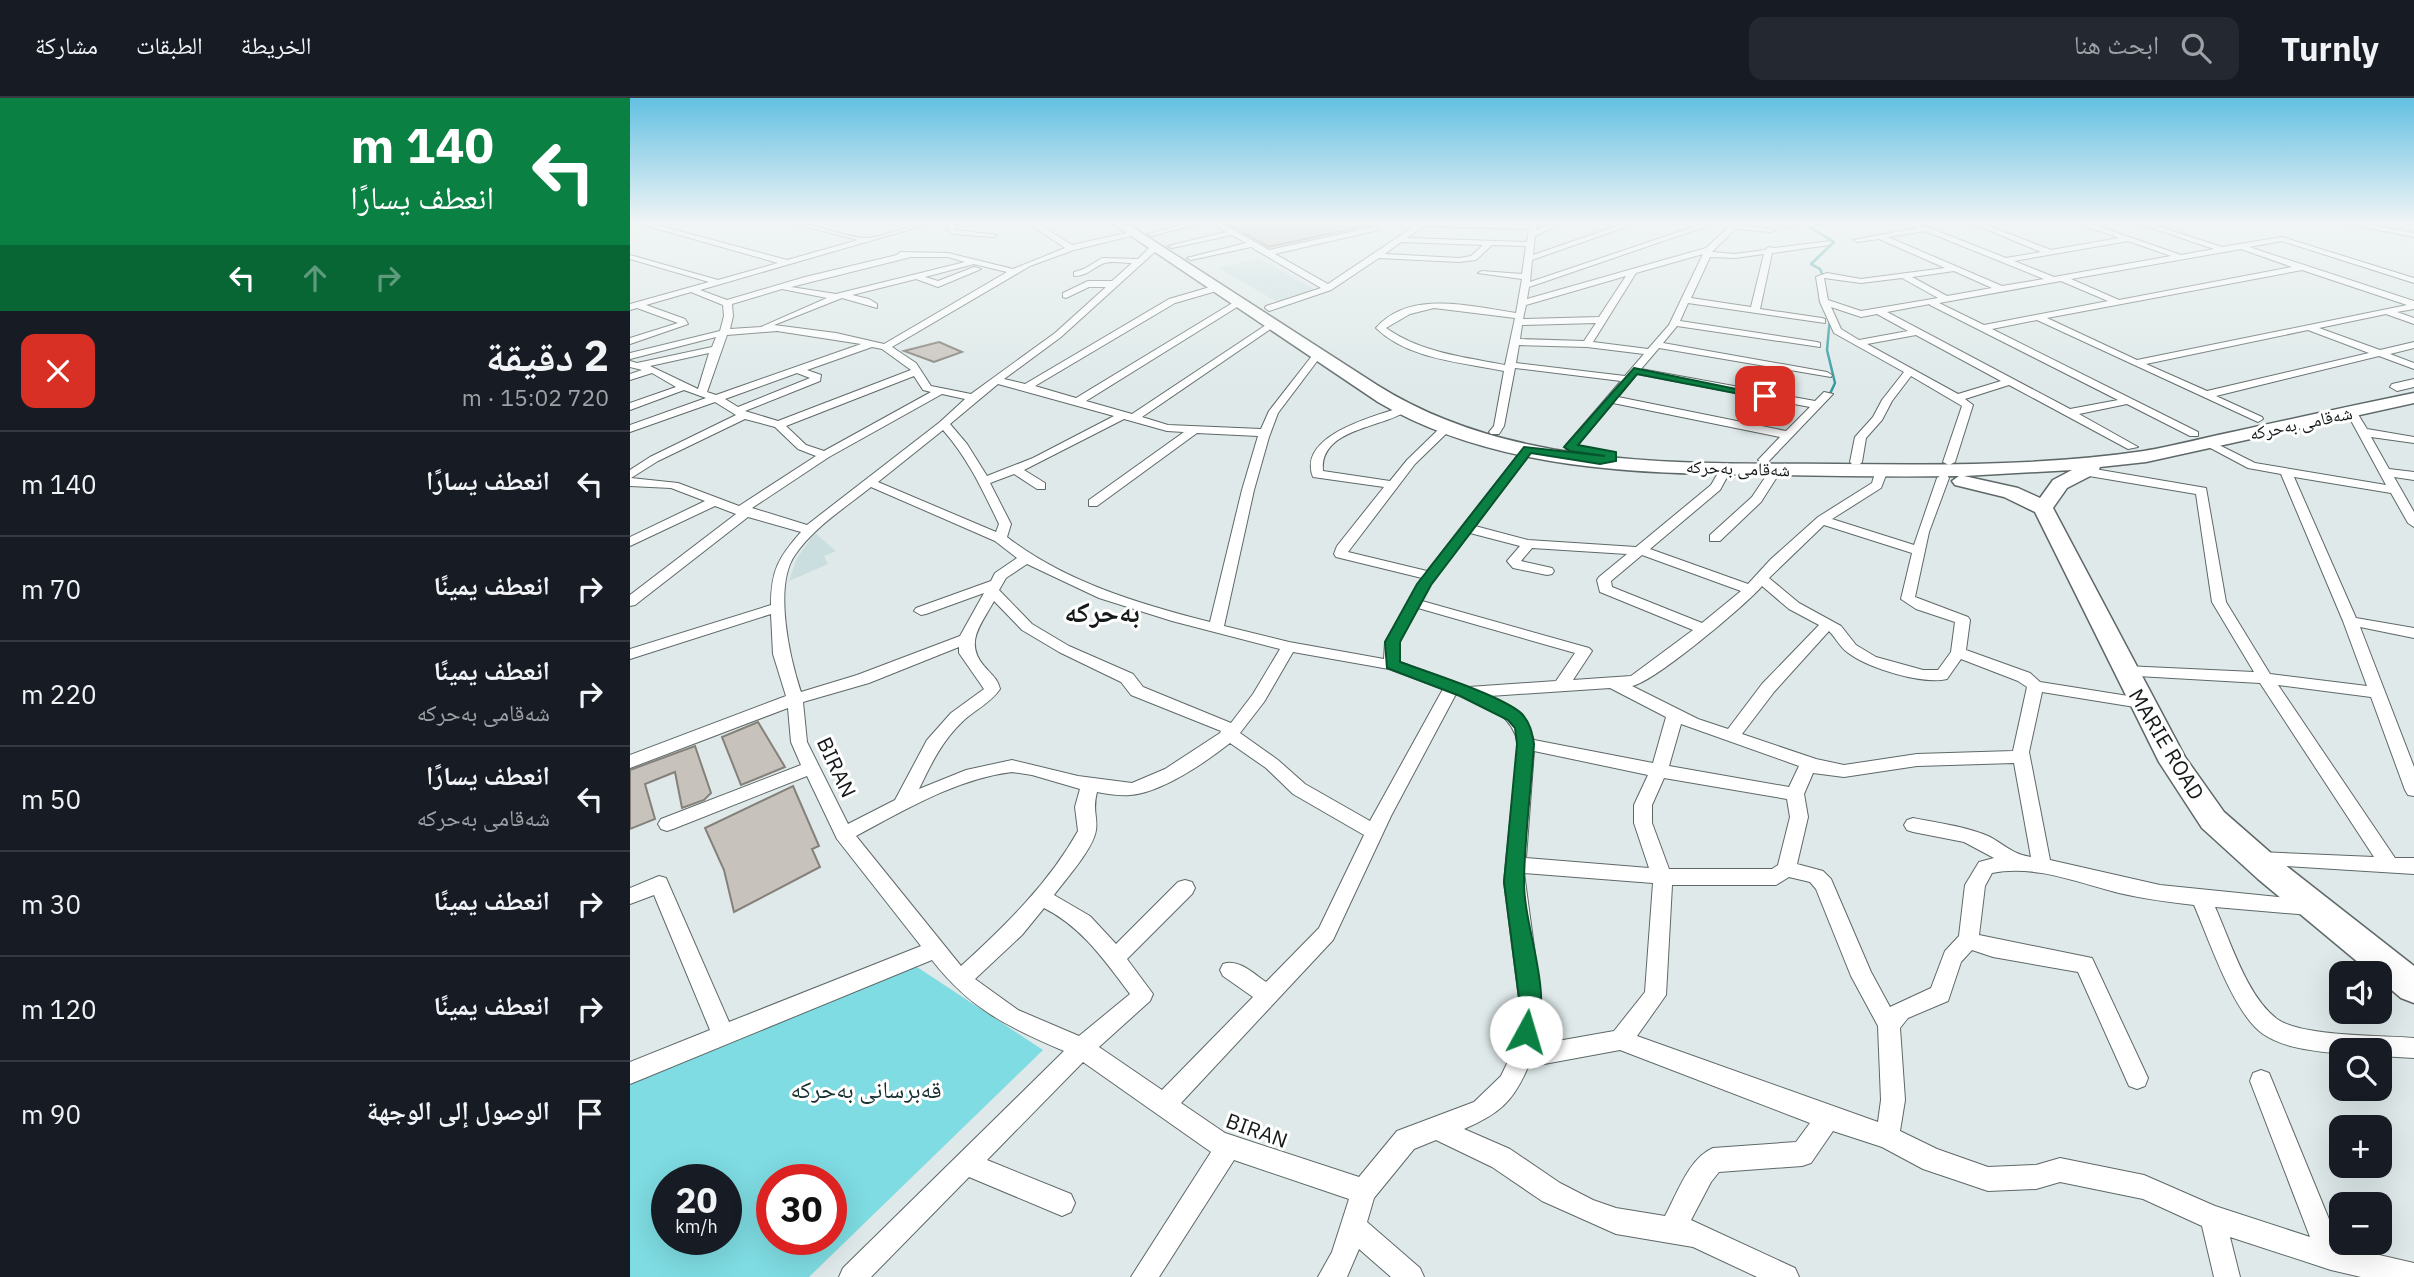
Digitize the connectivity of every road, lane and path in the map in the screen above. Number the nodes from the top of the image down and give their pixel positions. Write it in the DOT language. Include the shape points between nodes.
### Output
graph roads {
  1 [pos="702,278"];
  2 [pos="737,278"];
  3 [pos="816,278"];
  4 [pos="909,278"];
  5 [pos="922,278"];
  6 [pos="953,278"];
  7 [pos="999,278"];
  8 [pos="1122,278"];
  9 [pos="1205,278"];
  10 [pos="1213,278"];
  11 [pos="1311,278"];
  12 [pos="1344,278"];
  13 [pos="1509,278"];
  14 [pos="1525,278"];
  15 [pos="1535,278"];
  16 [pos="1607,278"];
  17 [pos="1629,278"];
  18 [pos="1696,278"];
  19 [pos="1762,278"];
  20 [pos="1820,278"];
  21 [pos="1844,278"];
  22 [pos="1887,278"];
  23 [pos="1908,278"];
  24 [pos="1975,278"];
  25 [pos="2055,278"];
  26 [pos="2070,278"];
  27 [pos="2244,278"];
  28 [pos="2334,278"];
  29 [pos="856,280"];
  30 [pos="2060,280"];
  31 [pos="1525,281"];
  32 [pos="719,283"];
  33 [pos="1116,284"];
  34 [pos="779,287"];
  35 [pos="1217,288"];
  36 [pos="1328,288"];
  37 [pos="865,289"];
  38 [pos="692,290"];
  39 [pos="2003,290"];
  40 [pos="1066,295"];
  41 [pos="630,296"];
  42 [pos="840,296"];
  43 [pos="1686,300"];
  44 [pos="1948,300"];
  45 [pos="1239,302"];
  46 [pos="1824,302"];
  47 [pos="2117,302"];
  48 [pos="727,303"];
  49 [pos="1522,303"];
  50 [pos="1933,303"];
  51 [pos="639,304"];
  52 [pos="2414,305"];
  53 [pos="874,306"];
  54 [pos="1755,311"];
  55 [pos="1878,311"];
  56 [pos="2386,311"];
  57 [pos="1270,316"];
  58 [pos="2037,317"];
  59 [pos="1519,319"];
  60 [pos="1602,320"];
  61 [pos="1822,321"];
  62 [pos="2414,321"];
  63 [pos="1675,323"];
  64 [pos="2308,327"];
  65 [pos="1983,328"];
  66 [pos="755,330"];
  67 [pos="726,332"];
  68 [pos="1916,332"];
  69 [pos="630,333"];
  70 [pos="641,338"];
  71 [pos="630,341"];
  72 [pos="1515,342"];
  73 [pos="1857,342"];
  74 [pos="873,343"];
  75 [pos="1587,344"];
  76 [pos="1817,345"];
  77 [pos="2414,345"];
  78 [pos="885,347"];
  79 [pos="716,349"];
  80 [pos="1653,349"];
  81 [pos="2379,353"];
  82 [pos="1318,354"];
  83 [pos="630,356"];
  84 [pos="2135,363"];
  85 [pos="634,365"];
  86 [pos="2414,366"];
  87 [pos="1510,367"];
  88 [pos="653,370"];
  89 [pos="800,370"];
  90 [pos="917,371"];
  91 [pos="1909,372"];
  92 [pos="1827,374"];
  93 [pos="1631,375"];
  94 [pos="630,377"];
  95 [pos="996,380"];
  96 [pos="2010,382"];
  97 [pos="684,387"];
  98 [pos="1026,387"];
  99 [pos="2410,391"];
  100 [pos="938,392"];
  101 [pos="701,393"];
  102 [pos="1828,394"];
  103 [pos="2205,395"];
  104 [pos="973,397"];
  105 [pos="715,398"];
  106 [pos="1957,398"];
  107 [pos="1610,399"];
  108 [pos="2129,401"];
  109 [pos="1076,402"];
  110 [pos="1818,405"];
  111 [pos="630,407"];
  112 [pos="1403,410"];
  113 [pos="741,413"];
  114 [pos="2068,413"];
  115 [pos="2352,413"];
  116 [pos="1126,418"];
  117 [pos="2258,419"];
  118 [pos="943,424"];
  119 [pos="779,425"];
  120 [pos="1447,428"];
  121 [pos="630,429"];
  122 [pos="1193,431"];
  123 [pos="1495,432"];
  124 [pos="2363,432"];
  125 [pos="1265,433"];
  126 [pos="1788,435"];
  127 [pos="2200,439"];
  128 [pos="2414,440"];
  129 [pos="1570,447"];
  130 [pos="2132,447"];
  131 [pos="1528,449"];
  132 [pos="825,455"];
  133 [pos="1602,456"];
  134 [pos="1666,461"];
  135 [pos="1856,462"];
  136 [pos="2105,462"];
  137 [pos="1770,465"];
  138 [pos="1726,468"];
  139 [pos="1016,470"];
  140 [pos="1888,470"];
  141 [pos="1946,470"];
  142 [pos="2083,471"];
  143 [pos="2385,472"];
  144 [pos="2287,474"];
  145 [pos="630,475"];
  146 [pos="2414,477"];
  147 [pos="984,481"];
  148 [pos="630,482"];
  149 [pos="869,482"];
  150 [pos="1392,485"];
  151 [pos="1041,486"];
  152 [pos="2396,490"];
  153 [pos="715,502"];
  154 [pos="1094,503"];
  155 [pos="2043,508"];
  156 [pos="744,511"];
  157 [pos="1822,520"];
  158 [pos="2414,523"];
  159 [pos="1468,528"];
  160 [pos="809,530"];
  161 [pos="1000,538"];
  162 [pos="1714,538"];
  163 [pos="630,542"];
  164 [pos="1528,544"];
  165 [pos="1637,551"];
  166 [pos="1919,551"];
  167 [pos="1026,558"];
  168 [pos="1547,571"];
  169 [pos="1431,576"];
  170 [pos="1756,584"];
  171 [pos="994,587"];
  172 [pos="630,602"];
  173 [pos="1414,603"];
  174 [pos="778,607"];
  175 [pos="921,611"];
  176 [pos="2350,621"];
  177 [pos="1828,624"];
  178 [pos="1216,628"];
  179 [pos="1704,629"];
  180 [pos="2414,633"];
  181 [pos="966,639"];
  182 [pos="1289,647"];
  183 [pos="1958,652"];
  184 [pos="630,654"];
  185 [pos="1392,665"];
  186 [pos="2124,670"];
  187 [pos="2265,678"];
  188 [pos="1615,684"];
  189 [pos="2035,686"];
  190 [pos="1560,687"];
  191 [pos="1459,690"];
  192 [pos="2378,693"];
  193 [pos="795,699"];
  194 [pos="2141,703"];
  195 [pos="1675,715"];
  196 [pos="1231,732"];
  197 [pos="1731,737"];
  198 [pos="1526,744"];
  199 [pos="2022,757"];
  200 [pos="630,762"];
  201 [pos="1814,765"];
  202 [pos="810,768"];
  203 [pos="1659,771"];
  204 [pos="1091,783"];
  205 [pos="2414,790"];
  206 [pos="1795,794"];
  207 [pos="902,804"];
  208 [pos="667,824"];
  209 [pos="1913,825"];
  210 [pos="1374,832"];
  211 [pos="844,834"];
  212 [pos="2256,859"];
  213 [pos="2012,863"];
  214 [pos="1516,864"];
  215 [pos="2390,865"];
  216 [pos="2414,866"];
  217 [pos="2042,867"];
  218 [pos="1786,869"];
  219 [pos="1663,877"];
  220 [pos="1185,888"];
  221 [pos="630,897"];
  222 [pos="1041,898"];
  223 [pos="2201,898"];
  224 [pos="2316,908"];
  225 [pos="1968,940"];
  226 [pos="936,949"];
  227 [pos="1115,958"];
  228 [pos="1230,970"];
  229 [pos="960,980"];
  230 [pos="2414,987"];
  231 [pos="1268,995"];
  232 [pos="1889,1025"];
  233 [pos="724,1036"];
  234 [pos="1620,1040"];
  235 [pos="1082,1048"];
  236 [pos="2414,1048"];
  237 [pos="1521,1058"];
  238 [pos="630,1073"];
  239 [pos="2137,1078"];
  240 [pos="2261,1082"];
  241 [pos="1163,1106"];
  242 [pos="1828,1118"];
  243 [pos="1436,1128"];
  244 [pos="1886,1137"];
  245 [pos="1229,1146"];
  246 [pos="965,1163"];
  247 [pos="1364,1191"];
  248 [pos="1062,1203"];
  249 [pos="2213,1218"];
  250 [pos="1353,1227"];
  251 [pos="1671,1232"];
  252 [pos="2331,1257"];
  253 [pos="2414,1276"];
  254 [pos="852,1277"];
  255 [pos="1144,1277"];
  256 [pos="1331,1277"];
  257 [pos="1411,1277"];
  258 [pos="1786,1277"];
  259 [pos="2227,1277"];
  1 -- 32 [label="street"];
  2 -- 32 [label="street"];
  3 -- 34 [label="street"];
  4 -- 37 [label="street"];
  5 -- 6 [label="street" via="938,284"];
  7 -- 78 [label="street"];
  8 -- 33 [label="street, BIRAN"];
  9 -- 35 [label="main road, شەقامی بەحرکە"];
  10 -- 57 [label="main road, شەقامی بەحرکە"];
  11 -- 36 [label="street"];
  12 -- 36 [label="street"];
  13 -- 31 [label="street"];
  14 -- 31 [label="street"];
  15 -- 31 [label="street"];
  16 -- 49 [label="street"];
  17 -- 60 [label="street"];
  18 -- 43 [label="street"];
  19 -- 54 [label="street"];
  20 -- 46 [label="street"];
  21 -- 22 [label="street"];
  23 -- 44 [label="street"];
  24 -- 39 [label="street"];
  25 -- 30 [label="street"];
  26 -- 30 [label="street"];
  27 -- 47 [label="street"];
  28 -- 52 [label="street"];
  29 -- 37 [label="street"];
  30 -- 39 [label="street"];
  30 -- 47 [label="street"];
  31 -- 49 [label="street"];
  32 -- 38 [label="street"];
  33 -- 40 [label="street" via="1093,283"];
  33 -- 95 [label="street, BIRAN" via="1058,335"];
  34 -- 42 [label="street"];
  34 -- 48 [label="street"];
  35 -- 45 [label="main road, شەقامی بەحرکە"];
  35 -- 98 [label="street" via="1172,301"];
  36 -- 57 [label="street"];
  37 -- 42 [label="street"];
  38 -- 48 [label="street"];
  38 -- 51 [label="street"];
  39 -- 44 [label="street"];
  41 -- 51 [label="street"];
  42 -- 53 [label="street"];
  42 -- 66 [label="street"];
  43 -- 54 [label="street"];
  43 -- 63 [label="street"];
  44 -- 50 [label="street"];
  45 -- 57 [label="main road, شەقامی بەحرکە"];
  45 -- 109 [label="street"];
  46 -- 55 [label="street" via="1851,313"];
  46 -- 73 [label="street" via="1837,331"];
  47 -- 58 [label="street"];
  48 -- 67 [label="street"];
  49 -- 59 [label="street"];
  50 -- 55 [label="street"];
  50 -- 65 [label="street"];
  51 -- 70 [label="street" via="683,324"];
  52 -- 56 [label="street"];
  54 -- 61 [label="street"];
  55 -- 68 [label="street"];
  56 -- 62 [label="street"];
  56 -- 64 [label="street"];
  57 -- 82 [label="main road, شەقامی بەحرکە"];
  57 -- 116 [label="street"];
  57 -- 123 [label="main road, شەقامی بەحرکە" via="1421,404"];
  58 -- 65 [label="street"];
  58 -- 84 [label="street"];
  59 -- 60 [label="street"];
  59 -- 72 [label="street"];
  59 -- 87 [label="street" via="1434,305 1407,312 1381,328 1423,351"];
  60 -- 75 [label="street"];
  63 -- 76 [label="street"];
  63 -- 80 [label="street"];
  64 -- 81 [label="street"];
  64 -- 84 [label="street"];
  65 -- 108 [label="street"];
  66 -- 67 [label="street"];
  66 -- 74 [label="street" via="777,328"];
  67 -- 79 [label="street"];
  67 -- 83 [label="street"];
  68 -- 73 [label="street"];
  68 -- 96 [label="street"];
  69 -- 70 [label="street"];
  70 -- 71 [label="street"];
  72 -- 75 [label="street"];
  72 -- 87 [label="street"];
  73 -- 91 [label="street"];
  74 -- 78 [label="street"];
  74 -- 89 [label="street"];
  75 -- 80 [label="street"];
  77 -- 81 [label="street"];
  78 -- 90 [label="street"];
  79 -- 85 [label="street"];
  79 -- 101 [label="street"];
  80 -- 92 [label="street"];
  80 -- 93 [label="street"];
  81 -- 86 [label="street"];
  81 -- 103 [label="street"];
  82 -- 112 [label="main road, شەقامی بەحرکە"];
  82 -- 125 [label="street" via="1273,412"];
  84 -- 103 [label="street"];
  85 -- 88 [label="street"];
  87 -- 93 [label="street"];
  87 -- 123 [label="street"];
  88 -- 94 [label="street"];
  88 -- 97 [label="street"];
  89 -- 105 [label="street"];
  89 -- 113 [label="street" via="817,377"];
  90 -- 100 [label="street" via="926,388"];
  90 -- 119 [label="street"];
  91 -- 106 [label="street"];
  91 -- 135 [label="street" via="1861,438"];
  93 -- 107 [label="street"];
  93 -- 110 [label="street"];
  95 -- 98 [label="street"];
  95 -- 104 [label="street, BIRAN"];
  96 -- 106 [label="street"];
  96 -- 114 [label="street"];
  97 -- 101 [label="street"];
  97 -- 111 [label="street"];
  98 -- 109 [label="street"];
  99 -- 115 [label="main road, شەقامی بەحرکە"];
  99 -- 117 [label="main road, شەقامی بەحرکە"];
  100 -- 104 [label="street"];
  100 -- 132 [label="street"];
  101 -- 105 [label="street"];
  102 -- 110 [label="street"];
  103 -- 117 [label="street"];
  104 -- 118 [label="street, BIRAN"];
  105 -- 113 [label="street"];
  105 -- 121 [label="street"];
  106 -- 141 [label="street" via="1968,405"];
  107 -- 126 [label="street"];
  107 -- 129 [label="street"];
  108 -- 114 [label="street"];
  108 -- 127 [label="street"];
  109 -- 116 [label="street"];
  110 -- 126 [label="street"];
  112 -- 120 [label="main road, شەقامی بەحرکە"];
  112 -- 150 [label="street" via="1343,432 1325,444 1316,462 1317,474 1326,477"];
  113 -- 119 [label="street"];
  113 -- 145 [label="street"];
  114 -- 130 [label="street"];
  115 -- 124 [label="street"];
  115 -- 127 [label="main road, شەقامی بەحرکە"];
  116 -- 122 [label="street"];
  116 -- 139 [label="street"];
  117 -- 127 [label="main road, شەقامی بەحرکە"];
  118 -- 147 [label="street" via="963,443"];
  118 -- 149 [label="street, BIRAN"];
  119 -- 132 [label="street" via="802,447"];
  120 -- 131 [label="main road, شەقامی بەحرکە"];
  120 -- 150 [label="street"];
  122 -- 125 [label="street"];
  122 -- 154 [label="street"];
  123 -- 129 [label="main road, شەقامی بەحرکە"];
  124 -- 128 [label="street"];
  124 -- 143 [label="street"];
  125 -- 178 [label="street"];
  126 -- 137 [label="street"];
  127 -- 130 [label="main road, شەقامی بەحرکە"];
  127 -- 136 [label="main road, شەقامی بەحرکە"];
  127 -- 144 [label="street" via="2237,461"];
  129 -- 133 [label="main road, شەقامی بەحرکە"];
  130 -- 141 [label="main road, شەقامی بەحرکە"];
  131 -- 133 [label="main road, شەقامی بەحرکە"];
  131 -- 159 [label="street"];
  132 -- 156 [label="street"];
  133 -- 134 [label="main road, شەقامی بەحرکە"];
  134 -- 137 [label="main road, شەقامی بەحرکە"];
  134 -- 138 [label="main road, شەقامی بەحرکە"];
  135 -- 137 [label="main road, شەقامی بەحرکە"];
  135 -- 141 [label="main road, شەقامی بەحرکە"];
  136 -- 140 [label="main road, شەقامی بەحرکە" via="1994,470"];
  136 -- 142 [label="main road"];
  137 -- 138 [label="main road, شەقامی بەحرکە"];
  137 -- 140 [label="main road, شەقامی بەحرکە"];
  137 -- 162 [label="street" via="1757,499"];
  138 -- 165 [label="street" via="1716,487"];
  139 -- 147 [label="street"];
  139 -- 151 [label="street"];
  140 -- 141 [label="main road"];
  140 -- 157 [label="street" via="1877,485"];
  141 -- 155 [label="main road"];
  141 -- 166 [label="street"];
  142 -- 155 [label="main road" via="2060,484"];
  142 -- 187 [label="street" via="2202,491 2220,602"];
  143 -- 146 [label="street"];
  143 -- 152 [label="street"];
  144 -- 152 [label="street"];
  144 -- 176 [label="street"];
  147 -- 161 [label="street" via="1005,524"];
  148 -- 153 [label="street" via="660,481 686,487"];
  149 -- 160 [label="street, BIRAN"];
  149 -- 161 [label="street"];
  150 -- 169 [label="street" via="1341,554"];
  152 -- 158 [label="street"];
  153 -- 156 [label="street"];
  153 -- 163 [label="street"];
  155 -- 186 [label="main road, MARIE ROAD"];
  156 -- 160 [label="street"];
  156 -- 172 [label="street"];
  157 -- 166 [label="street"];
  157 -- 170 [label="street"];
  159 -- 164 [label="street"];
  159 -- 169 [label="street"];
  160 -- 174 [label="street, BIRAN" via="786,557"];
  161 -- 167 [label="street"];
  164 -- 165 [label="street"];
  164 -- 168 [label="street" via="1514,561"];
  165 -- 170 [label="street"];
  165 -- 179 [label="street" via="1604,580 1605,589"];
  166 -- 183 [label="street" via="1908,599 1963,620"];
  167 -- 171 [label="street" via="1000,576"];
  167 -- 178 [label="street" via="1104,596"];
  169 -- 173 [label="street"];
  170 -- 177 [label="street"];
  170 -- 179 [label="street"];
  171 -- 175 [label="street"];
  171 -- 181 [label="street"];
  171 -- 196 [label="street" via="1027,627 1127,678 1137,691"];
  173 -- 185 [label="street" via="1392,642"];
  173 -- 190 [label="street" via="1580,649 1584,654"];
  174 -- 184 [label="street"];
  174 -- 193 [label="street, BIRAN" via="781,654"];
  176 -- 180 [label="street"];
  176 -- 192 [label="street"];
  177 -- 183 [label="street" via="1851,648 1871,660 1923,675 1942,675"];
  177 -- 197 [label="street" via="1768,688"];
  178 -- 182 [label="street"];
  179 -- 188 [label="street" via="1634,681"];
  181 -- 193 [label="street" via="863,679"];
  181 -- 207 [label="street" via="967,653 992,689 933,744"];
  182 -- 185 [label="street"];
  182 -- 196 [label="street" via="1254,705"];
  183 -- 189 [label="street" via="2024,677"];
  185 -- 191 [label="street"];
  186 -- 187 [label="street"];
  186 -- 194 [label="main road, MARIE ROAD"];
  187 -- 192 [label="street"];
  187 -- 215 [label="street"];
  188 -- 190 [label="street"];
  188 -- 195 [label="street"];
  189 -- 194 [label="street"];
  189 -- 199 [label="street"];
  190 -- 191 [label="street"];
  191 -- 198 [label="street" via="1514,716 1523,727"];
  191 -- 210 [label="street"];
  192 -- 205 [label="street"];
  193 -- 200 [label="street"];
  193 -- 202 [label="street, BIRAN" via="799,742"];
  194 -- 212 [label="main road, MARIE ROAD" via="2173,762 2213,820"];
  195 -- 197 [label="street"];
  195 -- 203 [label="street"];
  196 -- 204 [label="street" via="1157,781 1132,789"];
  196 -- 210 [label="street" via="1299,789"];
  197 -- 201 [label="street"];
  198 -- 203 [label="street"];
  198 -- 214 [label="street"];
  199 -- 201 [label="street" via="1917,760 1844,771"];
  199 -- 217 [label="street"];
  201 -- 206 [label="street" via="1806,769"];
  202 -- 208 [label="street"];
  202 -- 211 [label="street, BIRAN"];
  203 -- 206 [label="street"];
  203 -- 219 [label="street" via="1643,805 1643,823"];
  204 -- 207 [label="street" via="1012,766 959,780"];
  204 -- 222 [label="street" via="1084,807 1087,831"];
  206 -- 218 [label="street" via="1799,817"];
  207 -- 211 [label="street"];
  209 -- 213 [label="street" via="1978,839 1998,848"];
  210 -- 231 [label="street" via="1326,934"];
  211 -- 226 [label="street, BIRAN"];
  212 -- 215 [label="street"];
  212 -- 224 [label="main road, MARIE ROAD"];
  213 -- 217 [label="street"];
  213 -- 225 [label="street" via="1986,867 1975,886"];
  214 -- 219 [label="street"];
  214 -- 237 [label="street" via="1514,882 1531,1006"];
  215 -- 216 [label="street"];
  217 -- 223 [label="street"];
  218 -- 219 [label="street" via="1776,877"];
  218 -- 232 [label="street" via="1816,876 1824,885 1862,976"];
  219 -- 234 [label="street" via="1655,995"];
  220 -- 227 [label="street"];
  221 -- 233 [label="street" via="659,884"];
  222 -- 227 [label="street" via="1066,907"];
  222 -- 229 [label="street"];
  223 -- 224 [label="street"];
  223 -- 236 [label="street" via="2247,999 2268,1026 2294,1038"];
  224 -- 230 [label="main road, MARIE ROAD"];
  225 -- 232 [label="street" via="1952,957 1940,994 1900,1011"];
  225 -- 239 [label="street" via="2085,964"];
  226 -- 229 [label="street, BIRAN"];
  226 -- 233 [label="street"];
  227 -- 235 [label="street" via="1142,993"];
  228 -- 231 [label="street"];
  229 -- 235 [label="street, BIRAN" via="1010,1017"];
  231 -- 241 [label="street"];
  232 -- 244 [label="street" via="1893,1100"];
  233 -- 238 [label="street"];
  234 -- 237 [label="street"];
  234 -- 242 [label="street"];
  235 -- 241 [label="street, BIRAN"];
  235 -- 246 [label="street"];
  237 -- 243 [label="street" via="1509,1084 1482,1110"];
  240 -- 252 [label="street"];
  241 -- 245 [label="street, BIRAN"];
  242 -- 244 [label="street"];
  242 -- 251 [label="street" via="1802,1154 1713,1160"];
  243 -- 247 [label="street" via="1406,1140"];
  243 -- 251 [label="street" via="1501,1158 1587,1210"];
  244 -- 249 [label="street" via="1988,1179 2036,1177 2060,1170 2144,1187"];
  245 -- 247 [label="street, BIRAN"];
  245 -- 255 [label="street"];
  246 -- 248 [label="street"];
  246 -- 254 [label="street"];
  247 -- 250 [label="street"];
  249 -- 252 [label="street"];
  249 -- 259 [label="street"];
  250 -- 256 [label="street" via="1343,1259"];
  250 -- 257 [label="street"];
  251 -- 258 [label="street" via="1695,1234"];
  252 -- 253 [label="street"];
}
